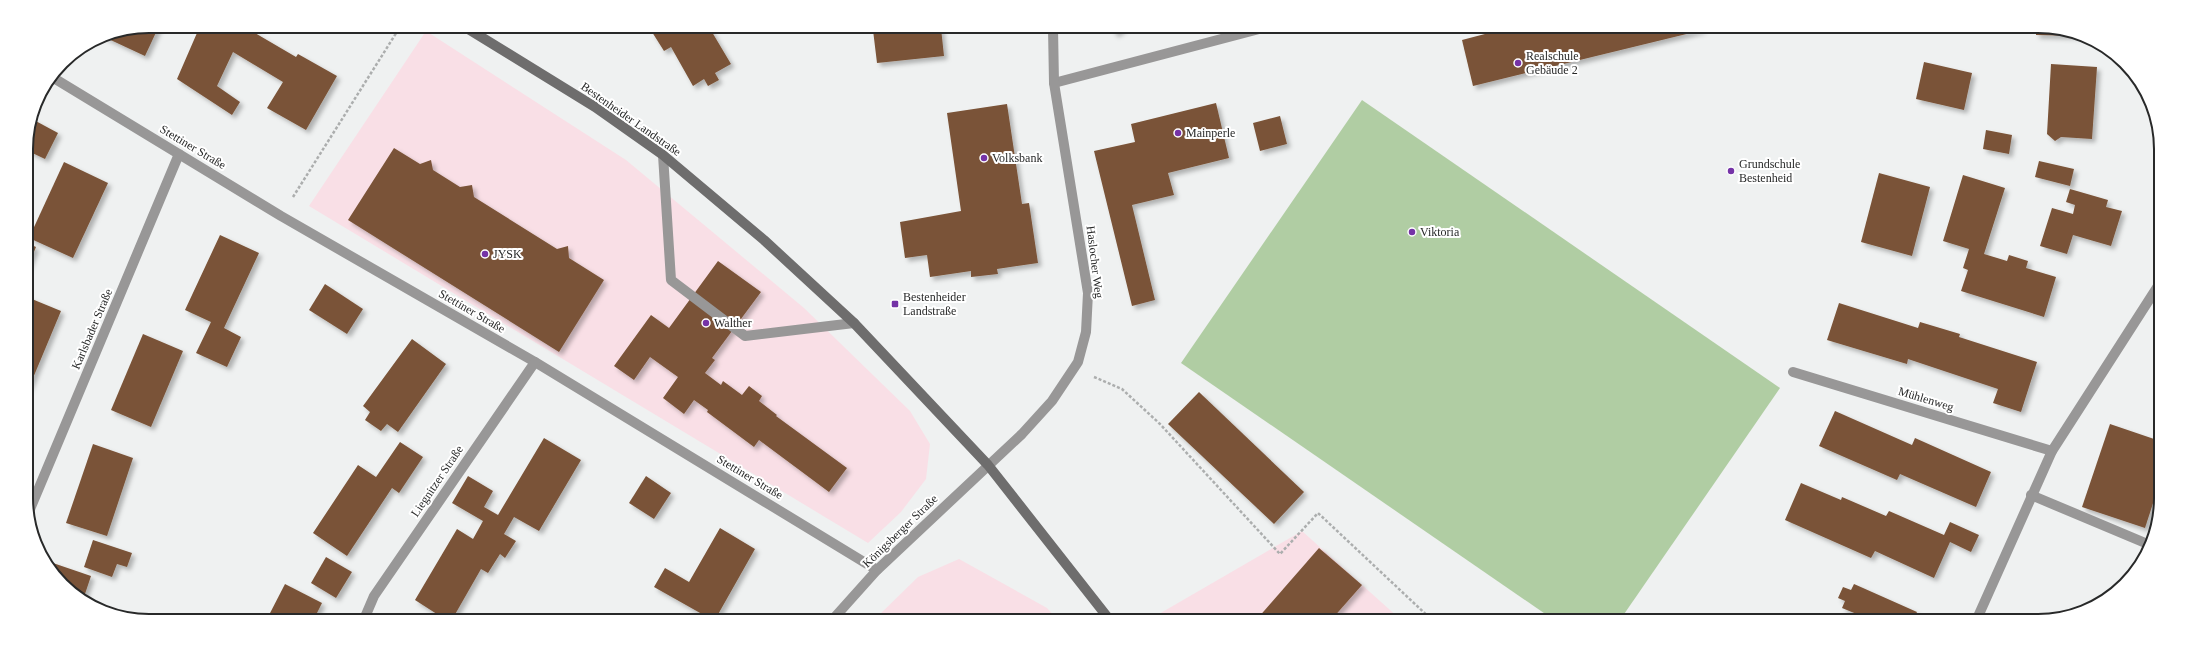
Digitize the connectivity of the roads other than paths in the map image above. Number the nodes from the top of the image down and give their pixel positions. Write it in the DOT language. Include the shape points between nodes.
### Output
graph roads {
  1 [pos="476,33"];
  2 [pos="1053,33"];
  3 [pos="1244,33"];
  4 [pos="56,80"];
  5 [pos="1054,83"];
  6 [pos="179,154"];
  7 [pos="663,155"];
  8 [pos="2154,292"];
  9 [pos="854,323"];
  10 [pos="535,362"];
  11 [pos="1793,372"];
  12 [pos="2052,451"];
  13 [pos="988,466"];
  14 [pos="2031,495"];
  15 [pos="33,502"];
  16 [pos="2145,543"];
  17 [pos="877,570"];
  18 [pos="366,614"];
  19 [pos="838,614"];
  20 [pos="1105,614"];
  21 [pos="1979,614"];
  1 -- 7 [label="main road, Bestenheider Landstraße" via="595,107"];
  2 -- 5 [label="street, Haslocher Weg"];
  3 -- 5 [label="street"];
  4 -- 6 [label="street, Stettiner Straße"];
  5 -- 13 [label="street, Haslocher Weg" via="1088,293 1086,332 1078,362 1052,401"];
  6 -- 10 [label="street, Stettiner Straße" via="281,216"];
  6 -- 15 [label="street, Karlsbader Straße"];
  7 -- 9 [label="main road, Bestenheider Landstraße" via="764,240"];
  7 -- 9 [label="street" via="671,280 745,336"];
  8 -- 12 [label="street"];
  9 -- 13 [label="main road, Bestenheider Landstraße"];
  10 -- 17 [label="street, Stettiner Straße"];
  10 -- 18 [label="street, Liegnitzer Straße" via="374,596"];
  11 -- 12 [label="street, Mühlenweg"];
  12 -- 14 [label="street"];
  13 -- 17 [label="street, Königsberger Straße"];
  13 -- 20 [label="main road, Bestenheider Landstraße"];
  14 -- 16 [label="street"];
  14 -- 21 [label="street"];
  17 -- 19 [label="street, Königsberger Straße"];
}
